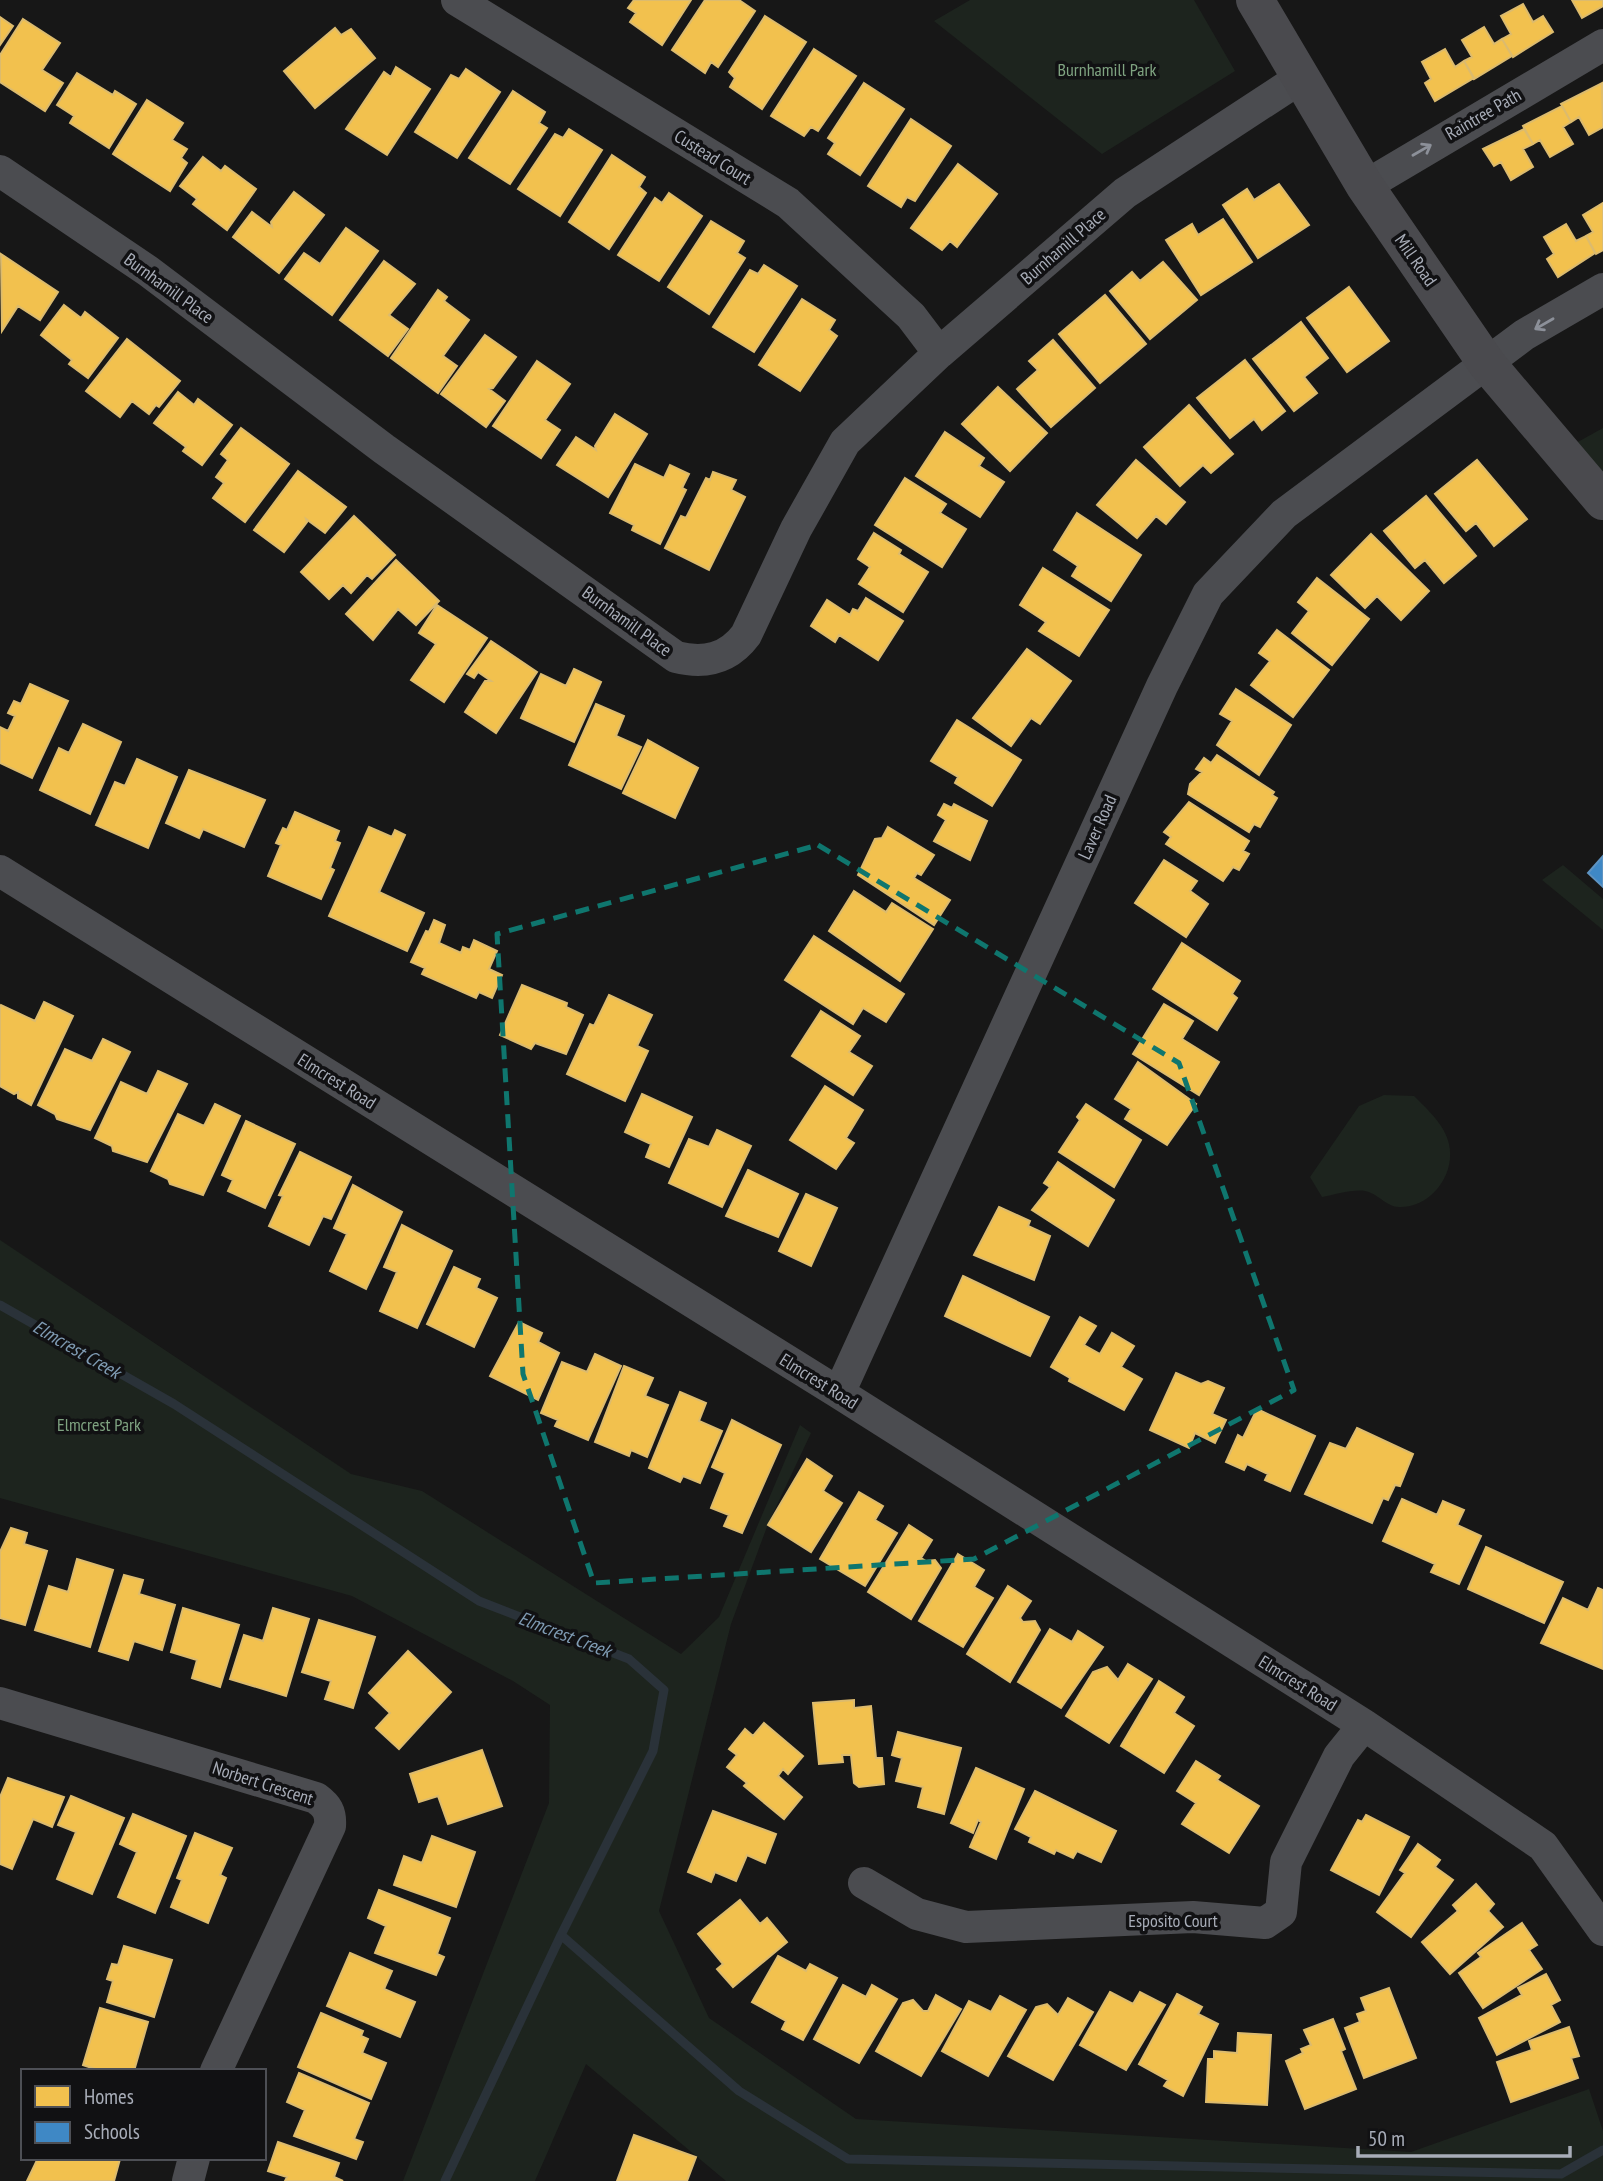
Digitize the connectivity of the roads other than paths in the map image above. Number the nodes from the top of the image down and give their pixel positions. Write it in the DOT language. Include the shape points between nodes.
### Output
graph roads {
  1 [pos="457,0"];
  2 [pos="1255,0"];
  3 [pos="1603,45"];
  4 [pos="1299,79"];
  5 [pos="0,171"];
  6 [pos="1365,186"];
  7 [pos="1603,289"];
  8 [pos="939,353"];
  9 [pos="1488,364"];
  10 [pos="1603,501"];
  11 [pos="0,871"];
  12 [pos="839,1393"];
  13 [pos="0,1703"];
  14 [pos="1364,1725"];
  15 [pos="864,1883"];
  16 [pos="1603,1930"];
  17 [pos="217,2069"];
  18 [pos="193,2160"];
  19 [pos="188,2181"];
  1 -- 8 [label="street, Custead Court" via="788,203 911,316"];
  2 -- 4 [label="street, Mill Road"];
  6 -- 3 [label="street, Raintree Path, one-way"];
  4 -- 6 [label="street, Mill Road"];
  4 -- 8 [label="street, Burnhamill Place" via="1125,193"];
  5 -- 8 [label="street, Burnhamill Place" via="148,271 384,449 676,657 696,662 736,650 845,443"];
  6 -- 9 [label="street, Mill Road"];
  7 -- 9 [label="street, one-way" via="1524,335"];
  9 -- 10 [label="street, Mill Road"];
  9 -- 12 [label="street, Laver Road" via="1284,513 1208,594"];
  11 -- 12 [label="street, Elmcrest Road"];
  12 -- 14 [label="street, Elmcrest Road"];
  13 -- 17 [label="street, Norbert Crescent" via="316,1798 325,1805 330,1826"];
  14 -- 15 [label="street, Esposito Court" via="1339,1756 1286,1861 1281,1912 1265,1923 1194,1917 966,1927 917,1914"];
  14 -- 16 [label="street, Elmcrest Road" via="1543,1846"];
  18 -- 19 [label="street"];
}
